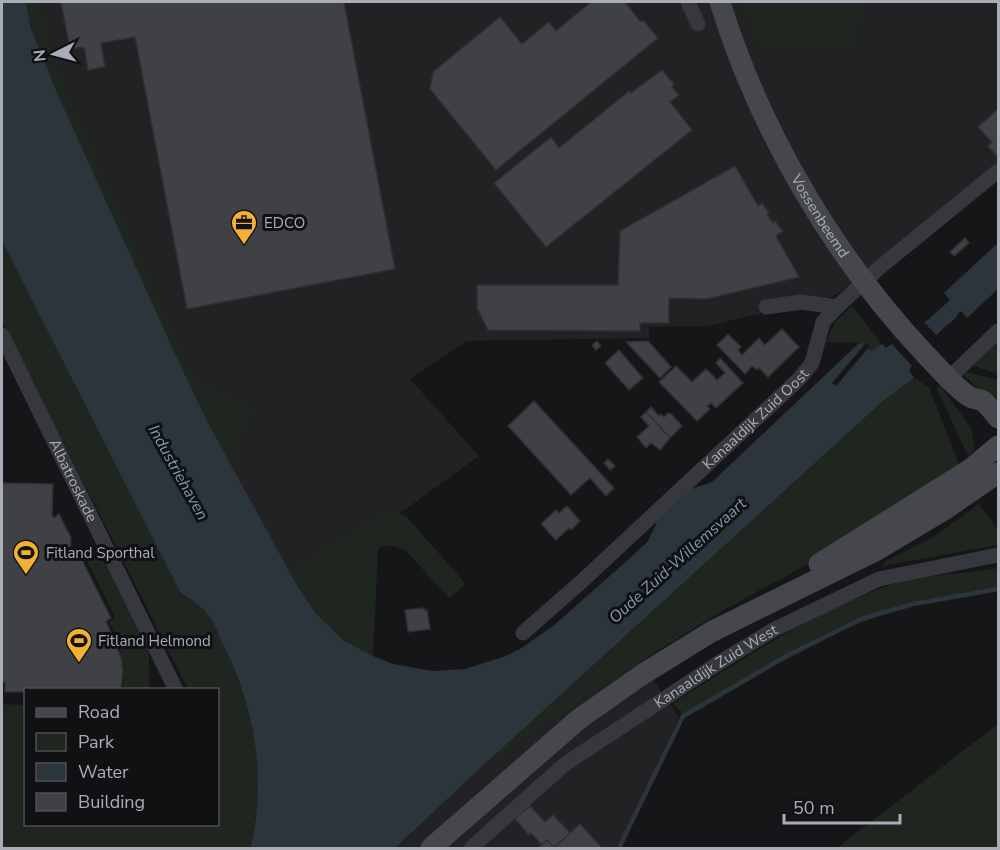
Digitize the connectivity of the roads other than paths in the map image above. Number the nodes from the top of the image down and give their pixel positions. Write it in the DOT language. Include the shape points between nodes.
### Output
graph roads {
  1 [pos="688,2"];
  2 [pos="720,2"];
  3 [pos="698,24"];
  4 [pos="999,171"];
  5 [pos="865,282"];
  6 [pos="766,307"];
  7 [pos="837,307"];
  8 [pos="999,331"];
  9 [pos="2,335"];
  10 [pos="949,378"];
  11 [pos="970,397"];
  12 [pos="999,418"];
  13 [pos="999,440"];
  14 [pos="999,446"];
  15 [pos="999,472"];
  16 [pos="999,555"];
  17 [pos="767,604"];
  18 [pos="523,633"];
  19 [pos="175,688"];
  20 [pos="457,825"];
  21 [pos="431,849"];
  22 [pos="440,849"];
  23 [pos="471,849"];
  1 -- 3 [label="street"];
  2 -- 5 [label="main road, Vossenbeemd" via="741,61 787,158 825,226"];
  4 -- 5 [label="street, Kanaaldijk Zuid Oost"];
  5 -- 7 [label="street, Kanaaldijk Zuid Oost"];
  5 -- 10 [label="main road, Vossenbeemd"];
  6 -- 7 [label="street" via="801,302"];
  7 -- 18 [label="street, Kanaaldijk Zuid Oost" via="824,322 812,363 799,379"];
  8 -- 10 [label="street"];
  9 -- 19 [label="street, Albatroskade"];
  10 -- 11 [label="main road, Vossenbeemd"];
  11 -- 12 [label="main road, Vossenbeemd" via="982,401"];
  11 -- 13 [label="main road, Vossenbeemd" via="973,410"];
  14 -- 17 [label="main road, Kanaaldijk Zuid West" via="969,470 790,581"];
  15 -- 17 [label="main road, Kanaaldijk Zuid West" via="878,550"];
  16 -- 23 [label="street, Kanaaldijk Zuid West" via="879,579 773,630 565,764"];
  17 -- 20 [label="main road, Kanaaldijk Zuid West" via="711,632 579,719"];
  20 -- 21 [label="main road, Kanaaldijk Zuid West"];
  20 -- 22 [label="main road, Kanaaldijk Zuid West"];
}
